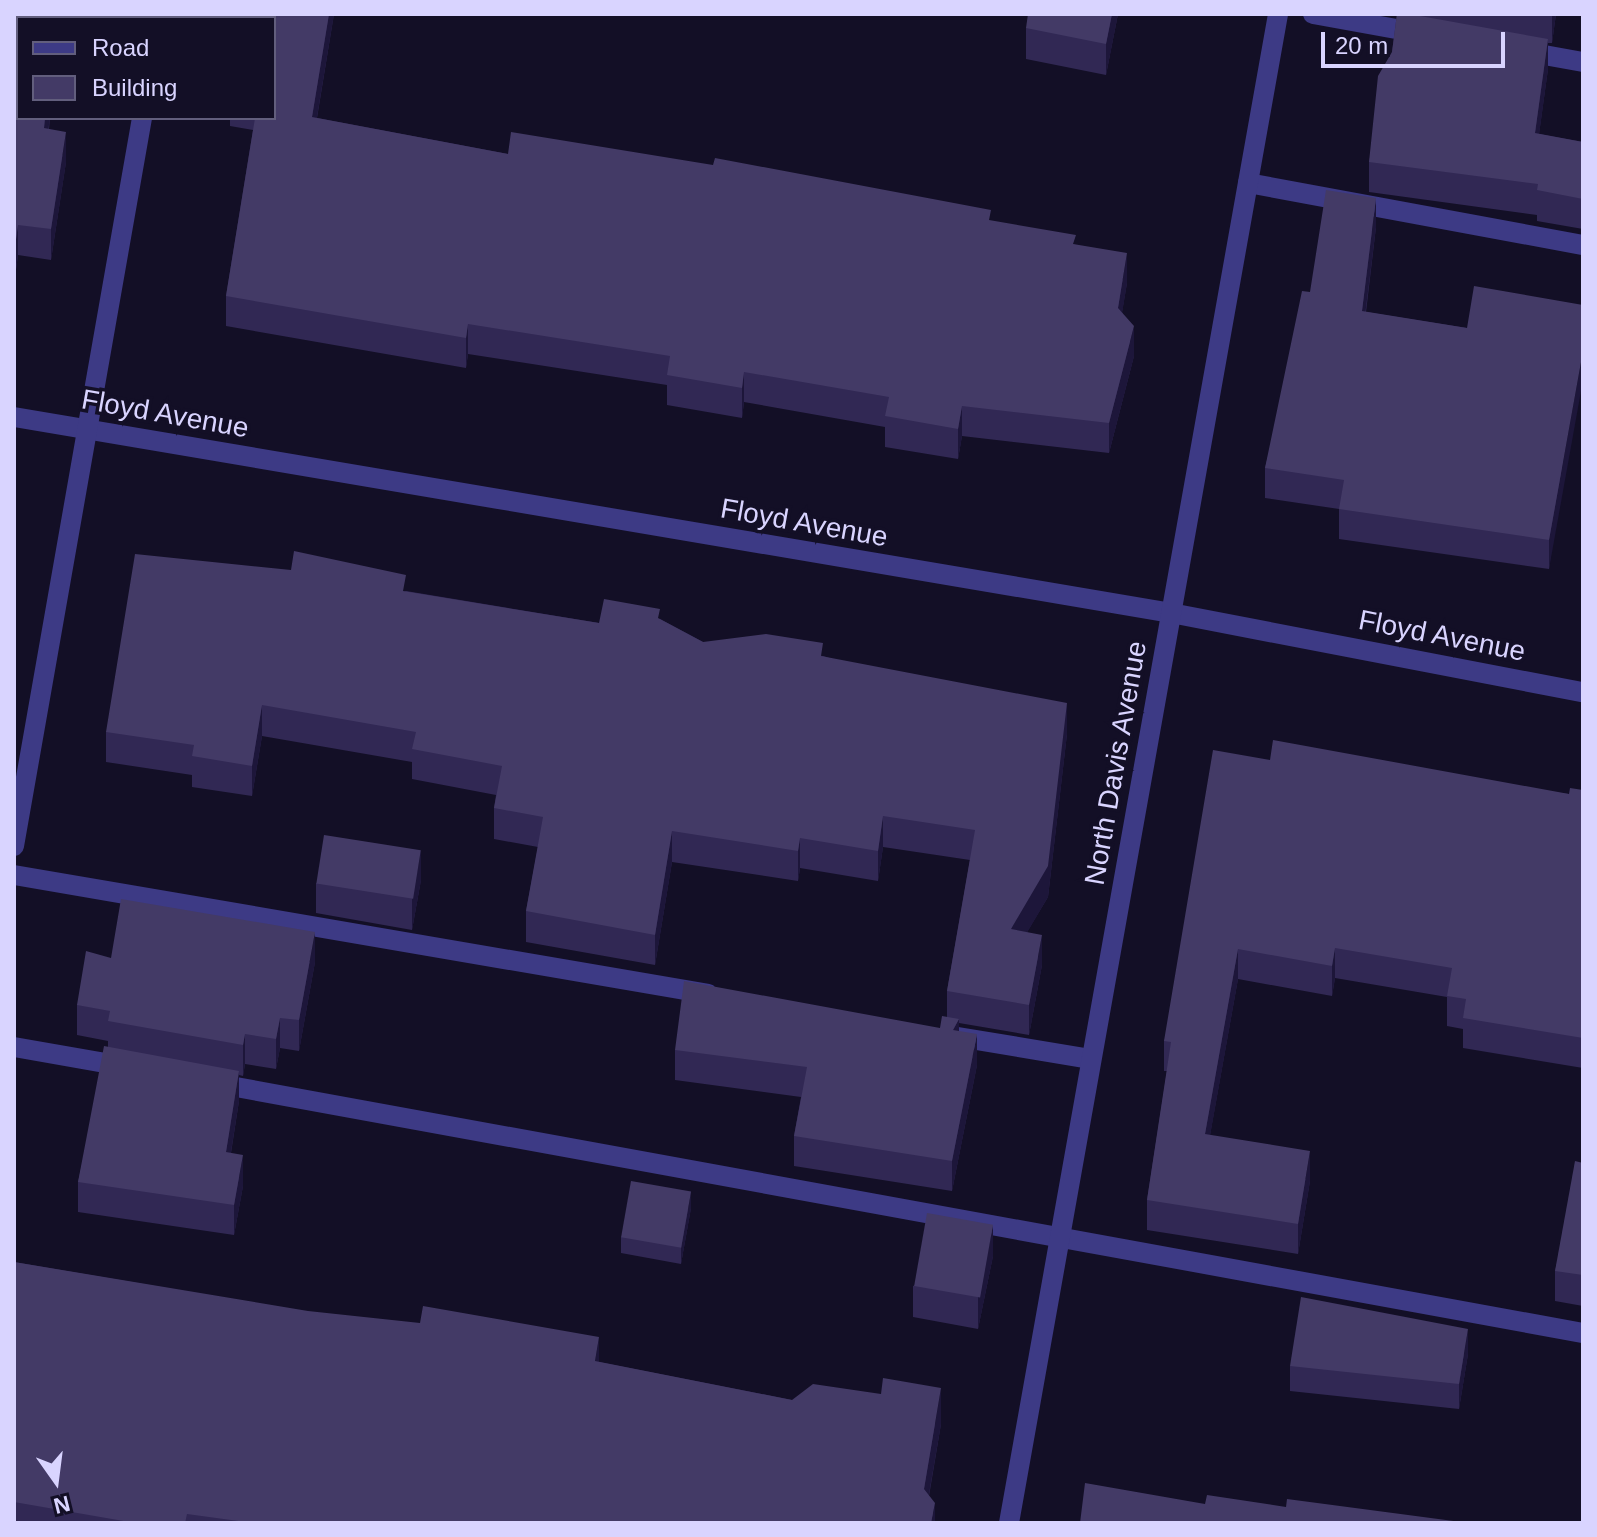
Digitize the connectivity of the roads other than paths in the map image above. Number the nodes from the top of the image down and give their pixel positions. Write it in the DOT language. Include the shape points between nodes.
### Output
graph roads {
  1 [pos="1278,14"];
  2 [pos="1313,14"];
  3 [pos="1448,38"];
  4 [pos="1493,46"];
  5 [pos="1583,62"];
  6 [pos="142,120"];
  7 [pos="1248,183"];
  8 [pos="1583,245"];
  9 [pos="14,417"];
  10 [pos="86,429"];
  11 [pos="1171,613"];
  12 [pos="1583,692"];
  13 [pos="14,846"];
  14 [pos="14,875"];
  15 [pos="737,999"];
  16 [pos="925,1032"];
  17 [pos="14,1047"];
  18 [pos="1091,1059"];
  19 [pos="143,1070"];
  20 [pos="190,1079"];
  21 [pos="1060,1239"];
  22 [pos="1583,1333"];
  23 [pos="1009,1523"];
  1 -- 7 [label="street, North Davis Avenue"];
  2 -- 3 [label="street"];
  4 -- 5 [label="street"];
  6 -- 10 [label="street"];
  7 -- 8 [label="street"];
  7 -- 11 [label="street, North Davis Avenue"];
  9 -- 10 [label="street, Floyd Avenue"];
  10 -- 11 [label="street, Floyd Avenue"];
  10 -- 13 [label="street"];
  11 -- 12 [label="street, Floyd Avenue"];
  11 -- 18 [label="street, North Davis Avenue"];
  14 -- 15 [label="street"];
  16 -- 18 [label="street"];
  17 -- 19 [label="street"];
  18 -- 21 [label="street, North Davis Avenue"];
  20 -- 21 [label="street"];
  21 -- 22 [label="street"];
  21 -- 23 [label="street, North Davis Avenue"];
}
